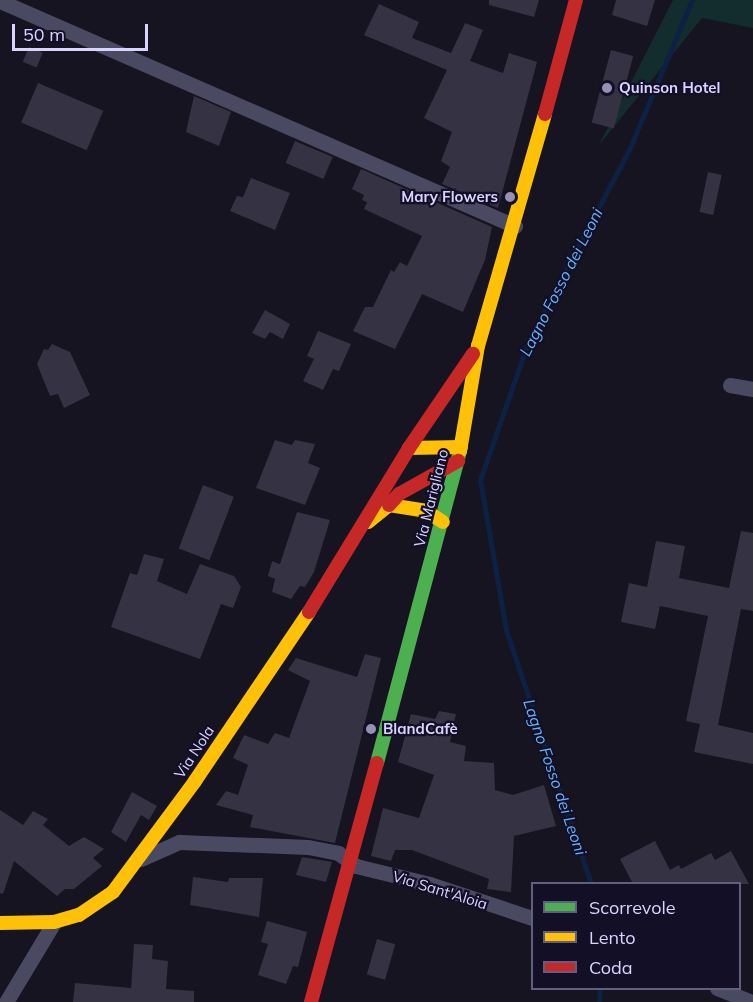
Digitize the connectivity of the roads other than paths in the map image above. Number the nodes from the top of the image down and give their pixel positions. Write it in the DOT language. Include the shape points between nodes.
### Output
graph roads {
  1 [pos="576,0"];
  2 [pos="0,1"];
  3 [pos="515,226"];
  4 [pos="478,346"];
  5 [pos="730,385"];
  6 [pos="753,389"];
  7 [pos="461,447"];
  8 [pos="409,448"];
  9 [pos="458,461"];
  10 [pos="389,506"];
  11 [pos="443,522"];
  12 [pos="365,525"];
  13 [pos="141,859"];
  14 [pos="348,862"];
  15 [pos="531,918"];
  16 [pos="54,922"];
  17 [pos="0,923"];
  18 [pos="722,990"];
  19 [pos="6,1002"];
  20 [pos="311,1002"];
  21 [pos="751,1002"];
  1 -- 3 [label="street, Via Marigliano"];
  2 -- 3 [label="street"];
  3 -- 4 [label="street, Via Marigliano"];
  4 -- 7 [label="street, Via Marigliano"];
  4 -- 8 [label="street, Via Nola"];
  5 -- 6 [label="street"];
  7 -- 8 [label="street"];
  7 -- 9 [label="street, Via Marigliano"];
  8 -- 12 [label="street, Via Nola"];
  9 -- 10 [label="street, Via Nola" via="399,494"];
  9 -- 11 [label="street, Via Marigliano"];
  10 -- 11 [label="street" via="426,511"];
  10 -- 12 [label="street, Via Nola"];
  11 -- 14 [label="street, Via Marigliano"];
  12 -- 13 [label="street, Via Nola"];
  13 -- 14 [label="street, Via Sant'Aloia" via="179,842 308,847 338,854"];
  13 -- 16 [label="street, Via Nola" via="114,891 79,915"];
  14 -- 15 [label="street, Via Sant'Aloia"];
  14 -- 20 [label="street, Via Marigliano"];
  16 -- 17 [label="street, Via Nola"];
  16 -- 19 [label="street"];
  18 -- 21 [label="street"];
}
